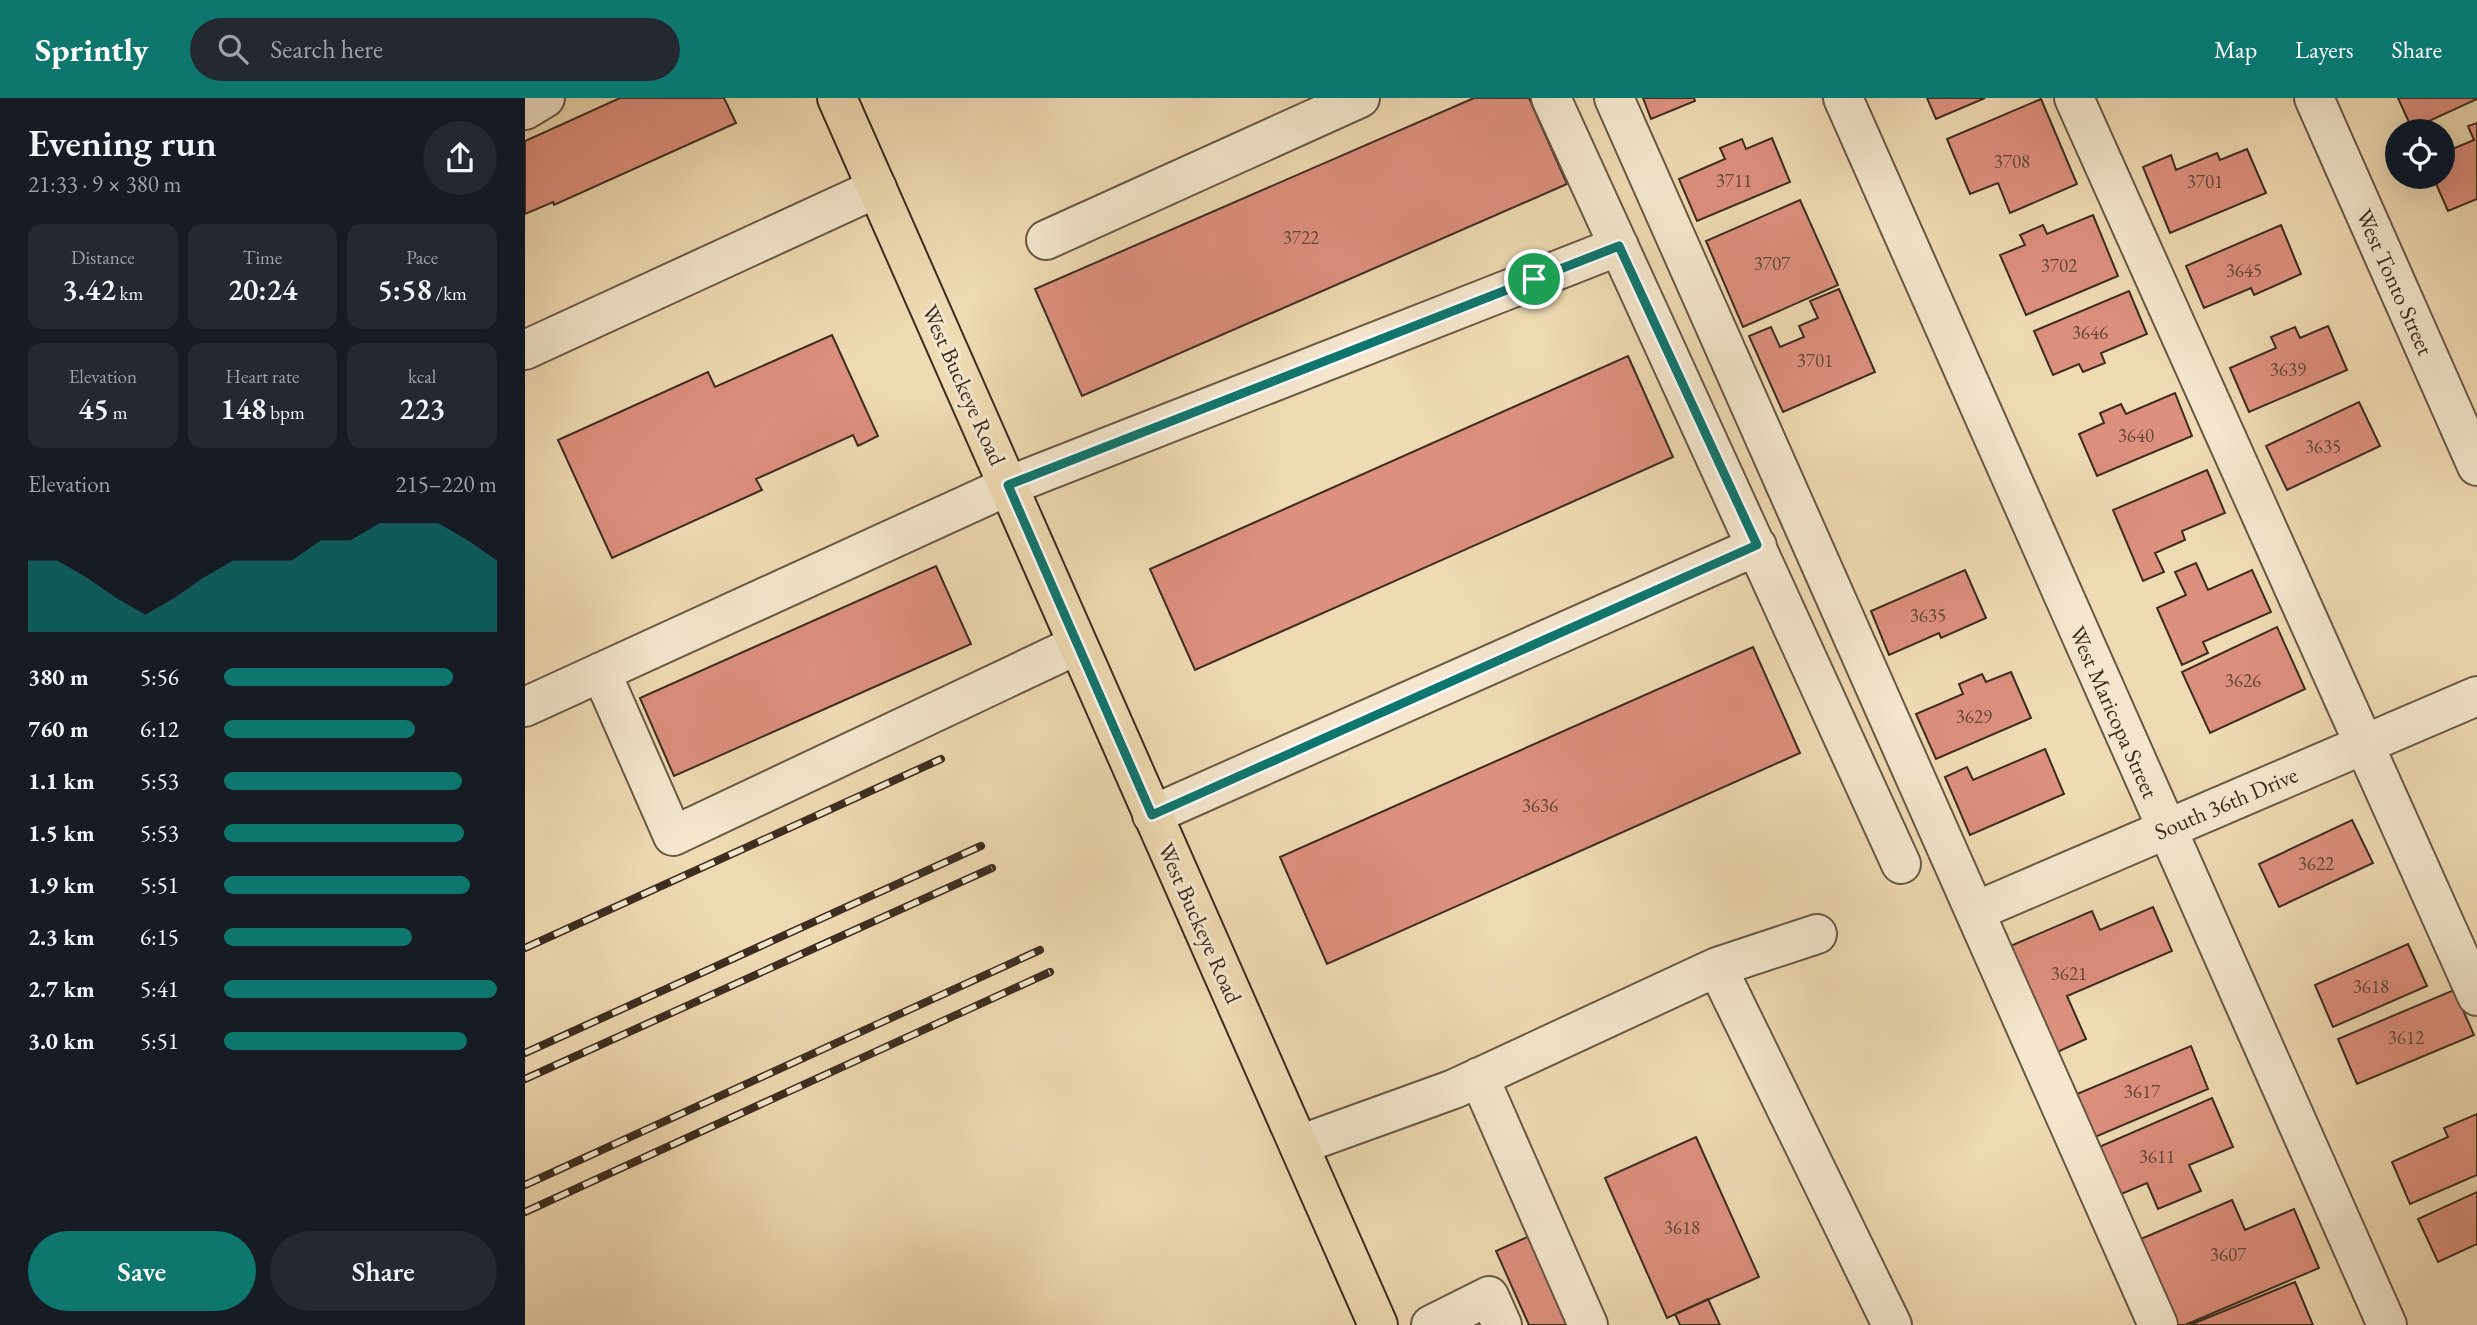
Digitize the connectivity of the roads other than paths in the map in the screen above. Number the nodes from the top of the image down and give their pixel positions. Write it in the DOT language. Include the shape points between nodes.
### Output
graph roads {
  1 [pos="545,98"];
  2 [pos="837,98"];
  3 [pos="1360,98"];
  4 [pos="1551,98"];
  5 [pos="1614,98"];
  6 [pos="1843,98"];
  7 [pos="2074,98"];
  8 [pos="2314,98"];
  9 [pos="525,110"];
  10 [pos="877,188"];
  11 [pos="1045,240"];
  12 [pos="1619,246"];
  13 [pos="525,350"];
  14 [pos="2477,466"];
  15 [pos="1008,485"];
  16 [pos="1757,545"];
  17 [pos="1077,645"];
  18 [pos="601,672"];
  19 [pos="2477,696"];
  20 [pos="525,707"];
  21 [pos="2365,743"];
  22 [pos="1152,815"];
  23 [pos="2166,829"];
  24 [pos="1901,864"];
  25 [pos="1976,911"];
  26 [pos="1817,934"];
  27 [pos="1717,967"];
  28 [pos="2477,996"];
  29 [pos="1479,1077"];
  30 [pos="1299,1145"];
  31 [pos="1378,1325"];
  32 [pos="1431,1325"];
  33 [pos="1502,1325"];
  34 [pos="1588,1325"];
  35 [pos="1892,1325"];
  36 [pos="2158,1325"];
  37 [pos="2387,1325"];
  1 -- 9 [label="street"];
  2 -- 10 [label="main road, West Buckeye Road"];
  3 -- 11 [label="street"];
  4 -- 12 [label="street"];
  5 -- 25 [label="street"];
  6 -- 23 [label="street, West Maricopa Street"];
  7 -- 21 [label="street"];
  8 -- 14 [label="street, West Tonto Street"];
  10 -- 13 [label="street"];
  10 -- 15 [label="main road, West Buckeye Road"];
  12 -- 15 [label="street"];
  12 -- 16 [label="street"];
  15 -- 17 [label="main road, West Buckeye Road"];
  15 -- 18 [label="street"];
  16 -- 22 [label="street"];
  16 -- 24 [label="street"];
  17 -- 18 [label="street" via="673,836"];
  17 -- 22 [label="main road, West Buckeye Road"];
  18 -- 20 [label="street"];
  19 -- 21 [label="street, South 36th Drive"];
  21 -- 23 [label="street, South 36th Drive"];
  21 -- 28 [label="street"];
  22 -- 30 [label="main road, West Buckeye Road"];
  23 -- 25 [label="street, South 36th Drive"];
  23 -- 37 [label="street, West Maricopa Street"];
  25 -- 36 [label="street"];
  26 -- 27 [label="street"];
  27 -- 29 [label="street"];
  27 -- 35 [label="street"];
  29 -- 30 [label="street"];
  29 -- 34 [label="street"];
  30 -- 31 [label="main road, West Buckeye Road"];
  32 -- 33 [label="street" via="1489,1296"];
}
